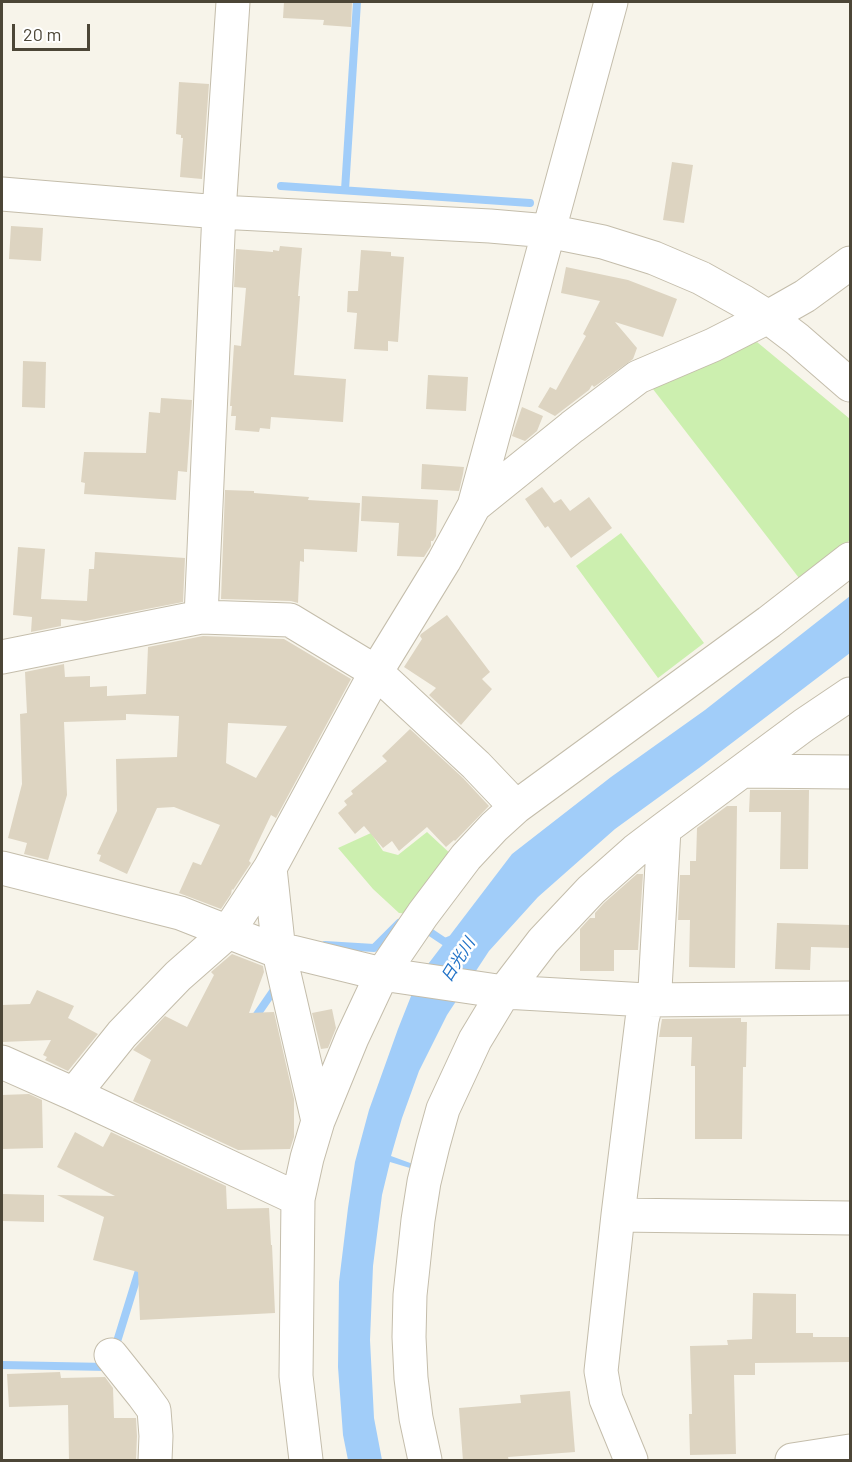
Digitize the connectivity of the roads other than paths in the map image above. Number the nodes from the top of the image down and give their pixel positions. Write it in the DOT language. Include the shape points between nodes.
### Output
graph roads {
  1 [pos="233,2"];
  2 [pos="611,2"];
  3 [pos="2,194"];
  4 [pos="219,212"];
  5 [pos="548,231"];
  6 [pos="850,264"];
  7 [pos="768,317"];
  8 [pos="850,385"];
  9 [pos="474,506"];
  10 [pos="850,559"];
  11 [pos="201,617"];
  12 [pos="2,657"];
  13 [pos="376,672"];
  14 [pos="850,694"];
  15 [pos="742,771"];
  16 [pos="850,772"];
  17 [pos="516,807"];
  18 [pos="664,829"];
  19 [pos="2,868"];
  20 [pos="270,868"];
  21 [pos="228,932"];
  22 [pos="279,952"];
  23 [pos="387,974"];
  24 [pos="500,992"];
  25 [pos="850,998"];
  26 [pos="647,1000"];
  27 [pos="2,1062"];
  28 [pos="74,1094"];
  29 [pos="318,1121"];
  30 [pos="298,1199"];
  31 [pos="618,1215"];
  32 [pos="850,1218"];
  33 [pos="111,1355"];
  34 [pos="850,1451"];
  35 [pos="155,1461"];
  36 [pos="306,1461"];
  37 [pos="425,1461"];
  38 [pos="631,1461"];
  39 [pos="792,1461"];
  1 -- 4 [label="street"];
  2 -- 5 [label="street"];
  3 -- 4 [label="street"];
  4 -- 5 [label="street"];
  4 -- 11 [label="street"];
  5 -- 7 [label="street" via="654,258 701,278"];
  5 -- 9 [label="street"];
  6 -- 7 [label="street"];
  7 -- 8 [label="street"];
  7 -- 9 [label="street" via="638,377"];
  9 -- 13 [label="street"];
  10 -- 17 [label="street"];
  11 -- 12 [label="street"];
  11 -- 13 [label="street" via="290,620"];
  13 -- 17 [label="street"];
  13 -- 20 [label="street"];
  14 -- 15 [label="street"];
  15 -- 16 [label="street"];
  15 -- 18 [label="street"];
  17 -- 23 [label="street" via="466,857 423,914"];
  18 -- 24 [label="street" via="591,890"];
  18 -- 26 [label="street" via="655,988"];
  19 -- 21 [label="street" via="180,913"];
  20 -- 21 [label="street"];
  20 -- 22 [label="street"];
  21 -- 22 [label="street"];
  21 -- 28 [label="street" via="122,1034"];
  22 -- 23 [label="street"];
  22 -- 29 [label="street"];
  23 -- 24 [label="street"];
  23 -- 29 [label="street" via="352,1038"];
  24 -- 26 [label="street"];
  24 -- 37 [label="street" via="443,1109 424,1182 409,1336 416,1418"];
  25 -- 26 [label="street"];
  26 -- 31 [label="street"];
  27 -- 28 [label="street"];
  28 -- 30 [label="street"];
  29 -- 30 [label="street"];
  30 -- 36 [label="street" via="296,1376"];
  31 -- 32 [label="street"];
  31 -- 38 [label="street" via="601,1371 606,1399"];
  33 -- 35 [label="street" via="154,1410"];
  34 -- 39 [label="street"];
}
